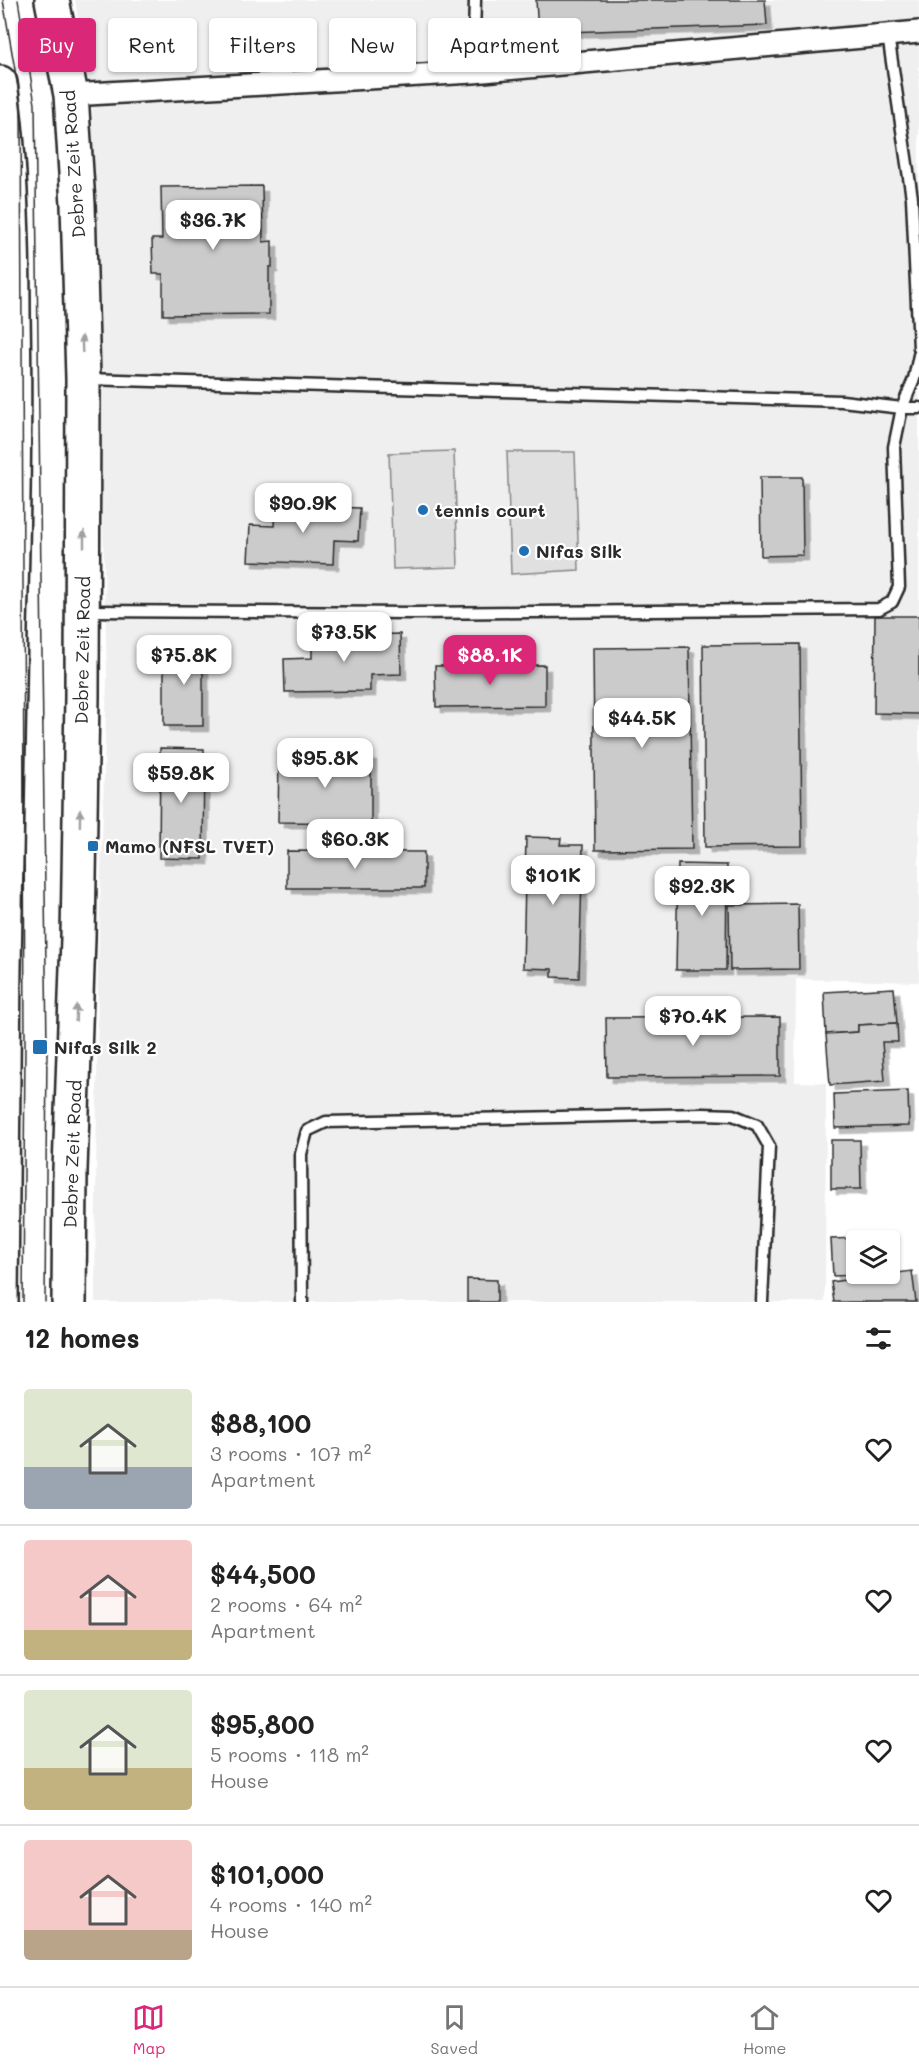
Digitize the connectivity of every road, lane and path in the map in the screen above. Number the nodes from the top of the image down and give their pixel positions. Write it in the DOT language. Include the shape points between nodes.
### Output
graph roads {
  1 [pos="52,0"];
  2 [pos="475,0"];
  3 [pos="474,18"];
  4 [pos="919,32"];
  5 [pos="888,35"];
  6 [pos="581,62"];
  7 [pos="472,72"];
  8 [pos="0,83"];
  9 [pos="71,95"];
  10 [pos="5,195"];
  11 [pos="919,348"];
  12 [pos="919,355"];
  13 [pos="83,379"];
  14 [pos="902,408"];
  15 [pos="919,408"];
  16 [pos="83,611"];
  17 [pos="1,1216"];
  18 [pos="1,1302"];
  19 [pos="69,1302"];
  20 [pos="302,1302"];
  21 [pos="762,1302"];
  1 -- 9 [label="main road, Debre Zeit Road"];
  2 -- 3 [label="lane"];
  4 -- 5 [label="street"];
  5 -- 6 [label="street"];
  5 -- 11 [label="lane" via="912,198"];
  7 -- 9 [label="street"];
  8 -- 10 [label="main road" via="5,120"];
  13 -- 9 [label="main road, Debre Zeit Road, one-way"];
  10 -- 17 [label="main road" via="15,436"];
  12 -- 14 [label="lane"];
  13 -- 14 [label="lane" via="842,401"];
  16 -- 13 [label="main road, Debre Zeit Road, one-way"];
  14 -- 15 [label="lane"];
  14 -- 16 [label="lane" via="894,447 899,587 892,602 879,609"];
  19 -- 16 [label="main road, Debre Zeit Road, one-way"];
  17 -- 18 [label="main road"];
  20 -- 21 [label="lane" via="301,1154 307,1131 326,1122 703,1114 734,1115 758,1125 769,1146"];
}
